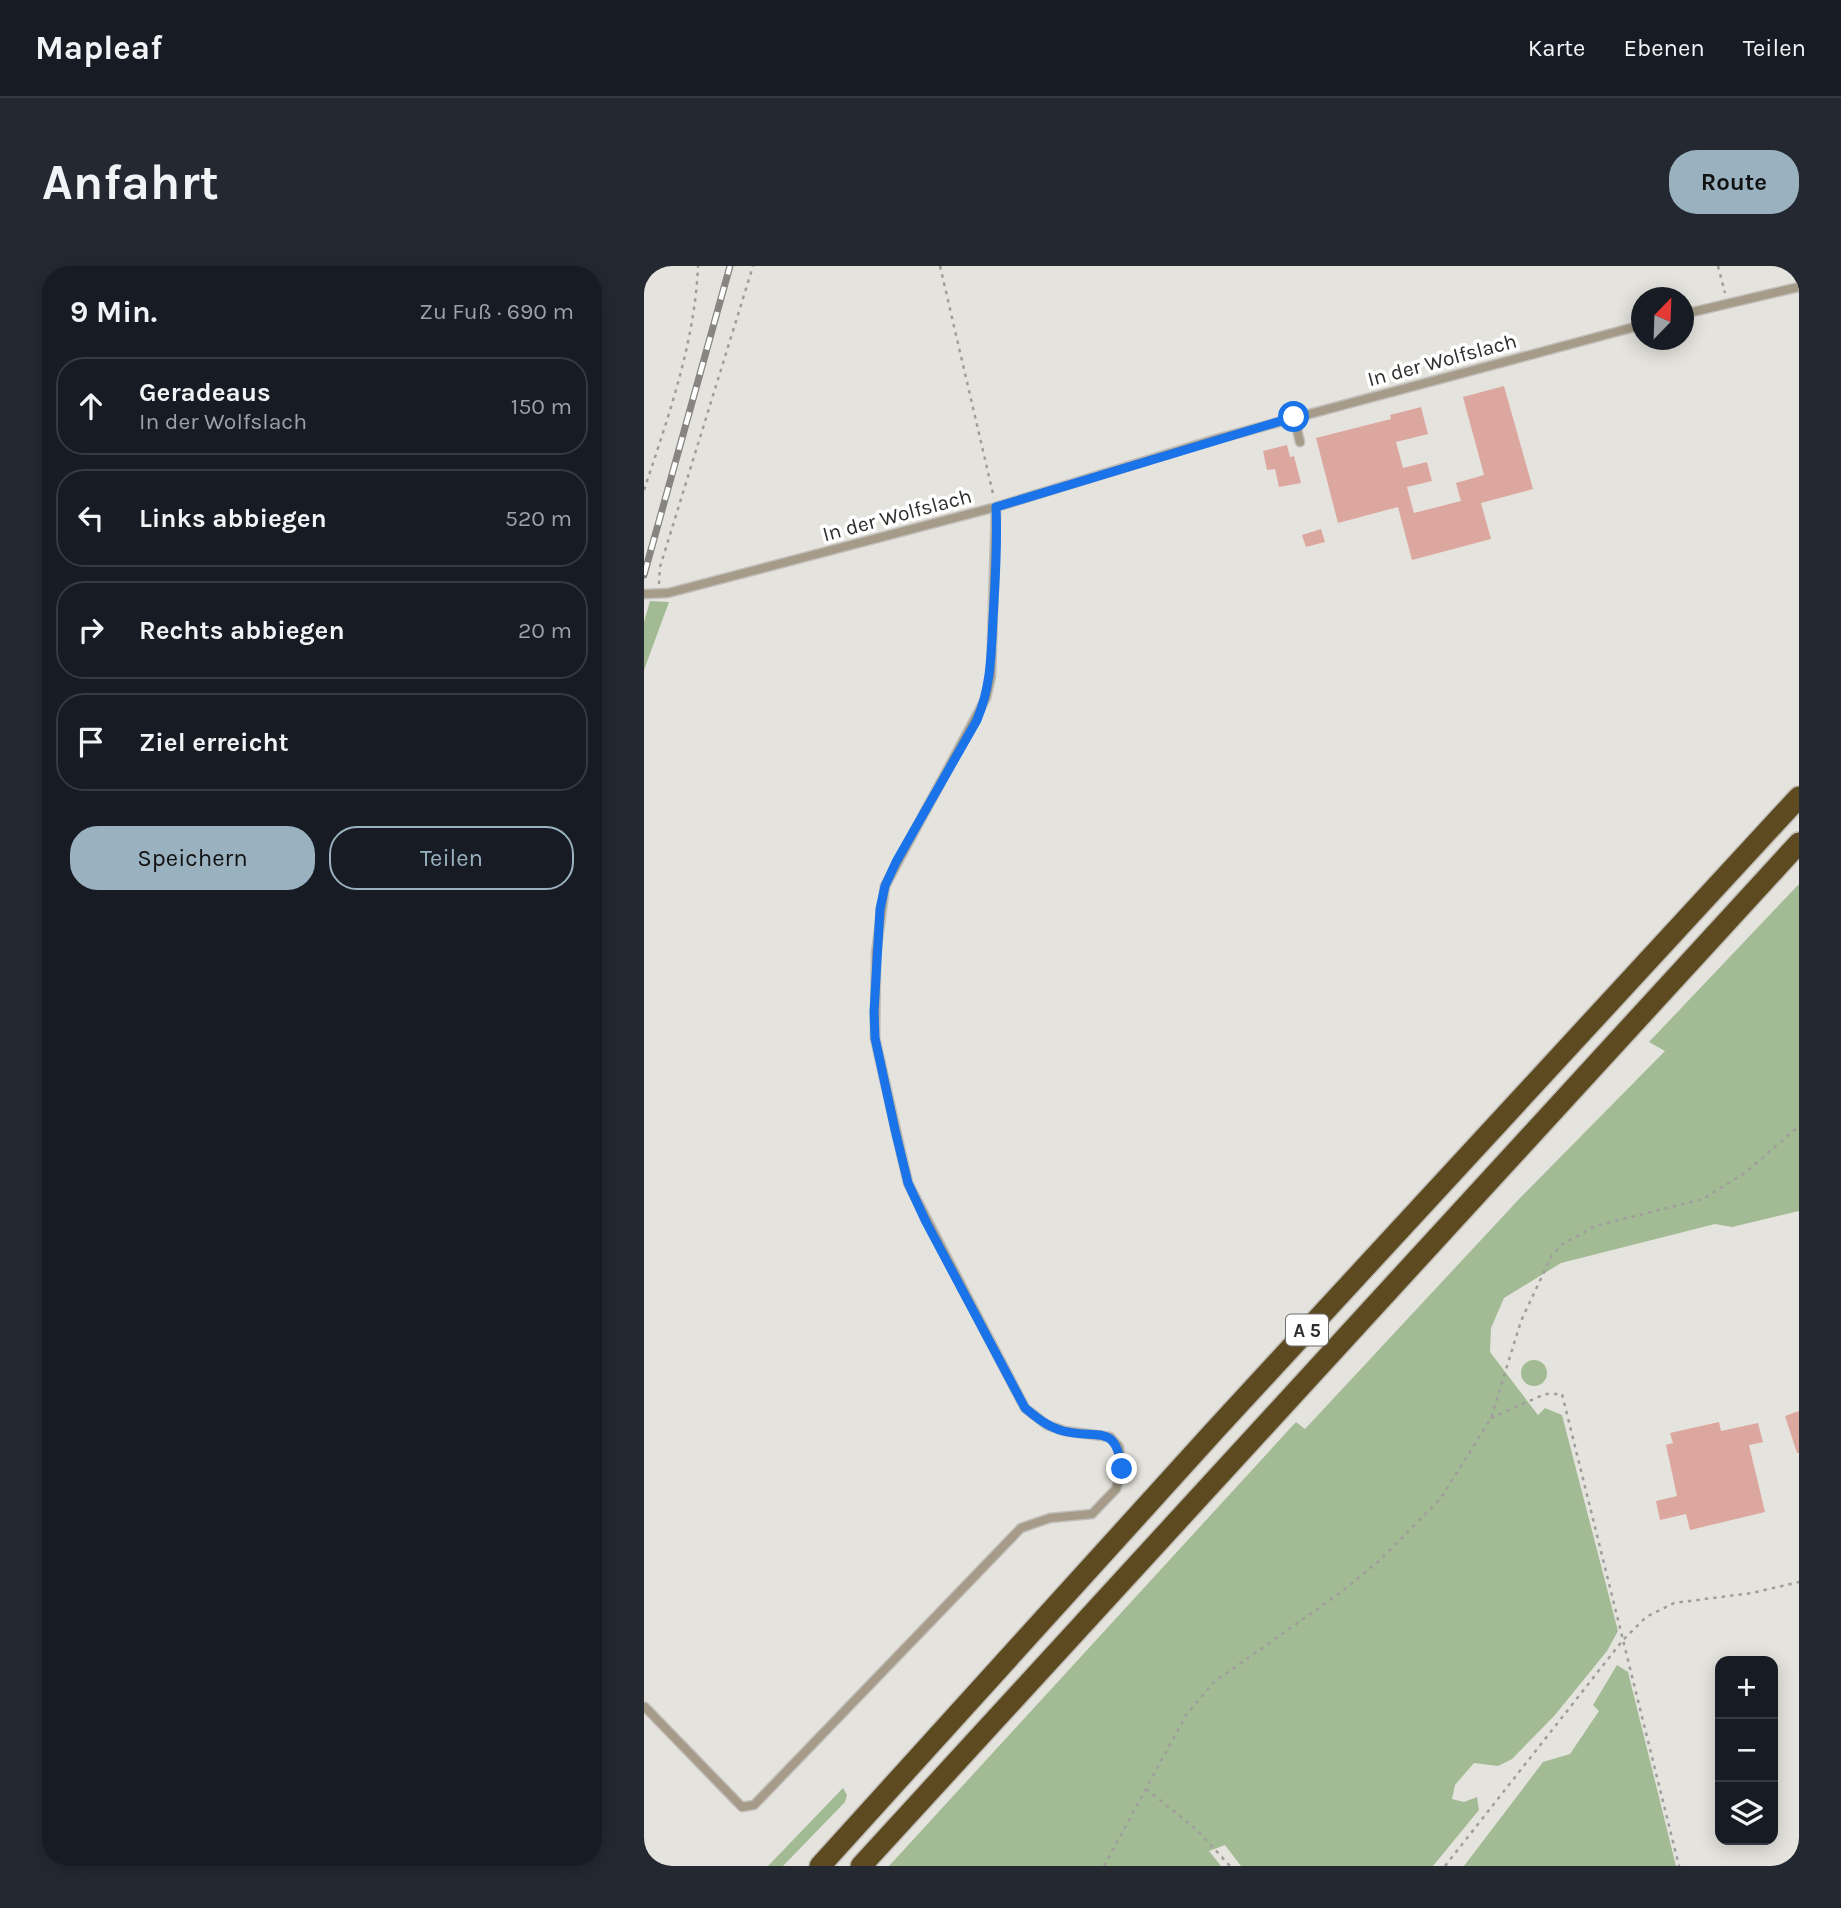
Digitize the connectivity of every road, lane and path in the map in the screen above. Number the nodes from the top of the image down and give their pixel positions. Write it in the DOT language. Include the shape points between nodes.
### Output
graph roads {
  1 [pos="698,266"];
  2 [pos="753,266"];
  3 [pos="940,266"];
  4 [pos="1718,266"];
  5 [pos="1799,287"];
  6 [pos="1727,303"];
  7 [pos="1694,311"];
  8 [pos="1631,328"];
  9 [pos="1427,382"];
  10 [pos="1430,391"];
  11 [pos="1294,417"];
  12 [pos="1300,442"];
  13 [pos="644,491"];
  14 [pos="996,507"];
  15 [pos="644,594"];
  16 [pos="658,594"];
  17 [pos="1799,797"];
  18 [pos="1799,843"];
  19 [pos="1799,1125"];
  20 [pos="1491,1418"];
  21 [pos="1799,1582"];
  22 [pos="1623,1640"];
  23 [pos="645,1707"];
  24 [pos="1146,1789"];
  25 [pos="820,1866"];
  26 [pos="861,1866"];
  27 [pos="1104,1866"];
  28 [pos="1230,1866"];
  29 [pos="1445,1866"];
  30 [pos="1679,1866"];
  1 -- 13 [label="path" via="696,305"];
  2 -- 16 [label="path" via="660,567"];
  3 -- 14 [label="path"];
  4 -- 6 [label="path"];
  5 -- 6 [label="lane"];
  6 -- 7 [label="lane"];
  8 -- 9 [label="lane, In der Wolfslach"];
  9 -- 10 [label="lane"];
  9 -- 11 [label="lane, In der Wolfslach"];
  11 -- 12 [label="lane"];
  11 -- 14 [label="lane, In der Wolfslach"];
  14 -- 16 [label="lane, In der Wolfslach"];
  14 -- 23 [label="lane" via="991,676 977,720 885,886 876,953 875,1038 908,1183 1025,1408 1047,1425 1110,1437 1119,1447 1122,1469 1116,1489 1092,1514 1050,1518 1021,1528 754,1805 742,1807"];
  15 -- 16 [label="lane, In der Wolfslach"];
  17 -- 25 [label="highway, A 5"];
  18 -- 26 [label="highway, A 5"];
  19 -- 20 [label="path" via="1745,1173 1703,1199 1595,1226 1563,1244 1552,1255 1521,1321"];
  20 -- 22 [label="path" via="1545,1394 1562,1394"];
  20 -- 24 [label="path" via="1441,1498 1380,1560 1214,1682 1186,1715"];
  21 -- 22 [label="path" via="1674,1603 1646,1618"];
  22 -- 29 [label="path"];
  22 -- 30 [label="path"];
  24 -- 27 [label="path"];
  24 -- 28 [label="path" via="1196,1829"];
}
